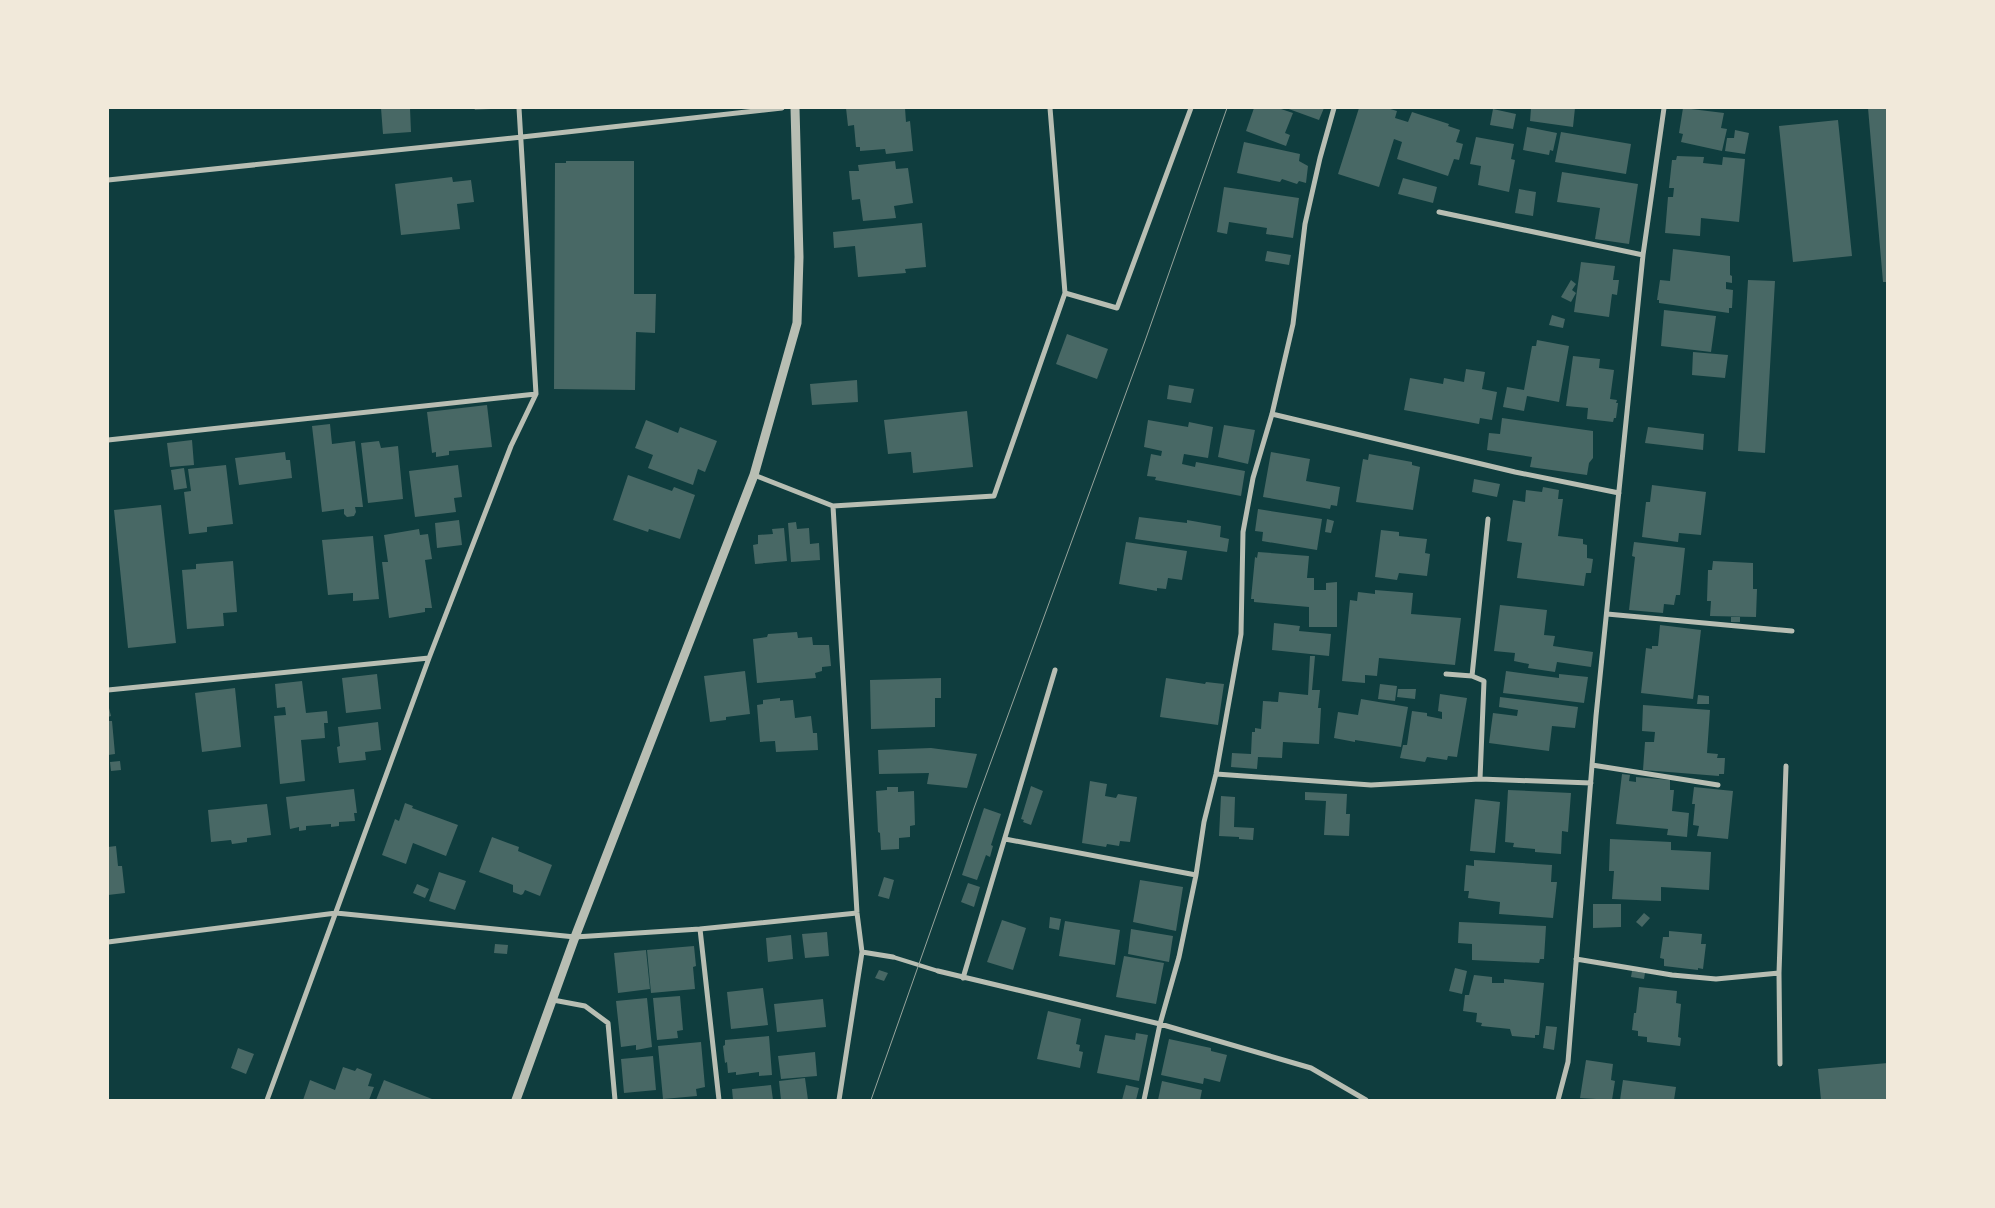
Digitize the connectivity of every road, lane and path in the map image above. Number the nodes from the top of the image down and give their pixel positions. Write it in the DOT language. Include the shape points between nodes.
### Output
graph roads {
  1 [pos="519,108"];
  2 [pos="782,108"];
  3 [pos="795,108"];
  4 [pos="1050,108"];
  5 [pos="1191,108"];
  6 [pos="1334,108"];
  7 [pos="1664,108"];
  8 [pos="522,137"];
  9 [pos="108,180"];
  10 [pos="1439,212"];
  11 [pos="1643,255"];
  12 [pos="1065,293"];
  13 [pos="536,394"];
  14 [pos="1272,414"];
  15 [pos="108,440"];
  16 [pos="754,475"];
  17 [pos="1620,492"];
  18 [pos="833,506"];
  19 [pos="1488,519"];
  20 [pos="1607,614"];
  21 [pos="1792,631"];
  22 [pos="429,658"];
  23 [pos="1056,670"];
  24 [pos="1446,674"];
  25 [pos="1472,676"];
  26 [pos="108,690"];
  27 [pos="1592,765"];
  28 [pos="1786,766"];
  29 [pos="1216,774"];
  30 [pos="1480,779"];
  31 [pos="1591,783"];
  32 [pos="1718,785"];
  33 [pos="1005,838"];
  34 [pos="1196,875"];
  35 [pos="336,913"];
  36 [pos="857,913"];
  37 [pos="700,929"];
  38 [pos="575,937"];
  39 [pos="108,942"];
  40 [pos="862,952"];
  41 [pos="893,958"];
  42 [pos="1576,959"];
  43 [pos="938,971"];
  44 [pos="1779,973"];
  45 [pos="963,978"];
  46 [pos="553,1000"];
  47 [pos="1160,1024"];
  48 [pos="1780,1064"];
  49 [pos="267,1100"];
  50 [pos="516,1100"];
  51 [pos="615,1100"];
  52 [pos="719,1100"];
  53 [pos="839,1100"];
  54 [pos="1144,1100"];
  55 [pos="1366,1100"];
  56 [pos="1558,1100"];
  1 -- 8 [label="street"];
  2 -- 8 [label="street"];
  3 -- 16 [label="street" via="799,257 797,322"];
  4 -- 12 [label="street"];
  5 -- 12 [label="street" via="1116,308"];
  6 -- 14 [label="street" via="1305,224 1293,324"];
  7 -- 11 [label="street"];
  8 -- 9 [label="street"];
  8 -- 13 [label="street"];
  10 -- 11 [label="street"];
  11 -- 17 [label="street"];
  12 -- 18 [label="street" via="994,496"];
  13 -- 15 [label="street"];
  13 -- 22 [label="street" via="511,446"];
  14 -- 17 [label="street" via="1515,472"];
  14 -- 29 [label="street" via="1253,478 1243,532 1242,634"];
  16 -- 18 [label="street"];
  16 -- 38 [label="street"];
  17 -- 20 [label="street"];
  18 -- 36 [label="street"];
  19 -- 25 [label="street"];
  20 -- 21 [label="street"];
  20 -- 27 [label="street"];
  22 -- 26 [label="street"];
  22 -- 35 [label="street"];
  23 -- 33 [label="street"];
  24 -- 25 [label="street"];
  25 -- 30 [label="street" via="1484,680"];
  27 -- 31 [label="street"];
  27 -- 32 [label="street"];
  28 -- 44 [label="street"];
  29 -- 30 [label="street" via="1371,785"];
  29 -- 34 [label="street"];
  30 -- 31 [label="street"];
  31 -- 42 [label="street"];
  33 -- 34 [label="street"];
  33 -- 45 [label="street"];
  34 -- 47 [label="street" via="1179,957"];
  35 -- 38 [label="street"];
  35 -- 39 [label="street"];
  35 -- 49 [label="street"];
  36 -- 37 [label="street"];
  36 -- 40 [label="street"];
  37 -- 38 [label="street"];
  37 -- 52 [label="street"];
  38 -- 46 [label="street"];
  40 -- 41 [label="street"];
  40 -- 53 [label="street"];
  41 -- 43 [label="lane"];
  42 -- 44 [label="street" via="1716,979"];
  42 -- 56 [label="street" via="1568,1062"];
  43 -- 45 [label="street"];
  44 -- 48 [label="street"];
  45 -- 47 [label="street"];
  46 -- 50 [label="street"];
  46 -- 51 [label="street" via="585,1006 608,1023"];
  47 -- 54 [label="street"];
  47 -- 55 [label="street" via="1311,1068"];
}
